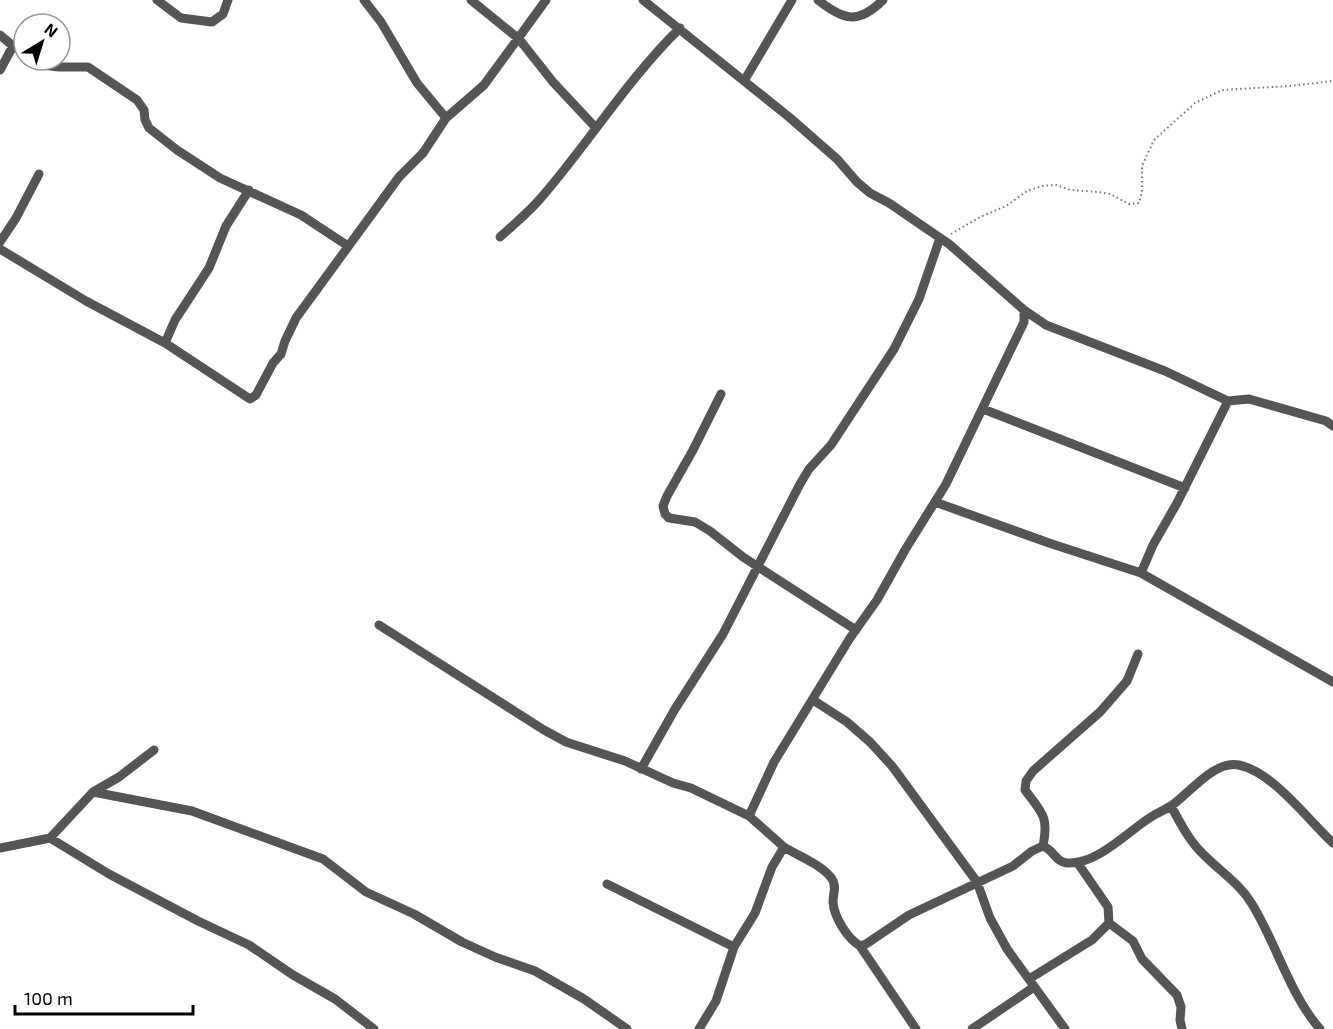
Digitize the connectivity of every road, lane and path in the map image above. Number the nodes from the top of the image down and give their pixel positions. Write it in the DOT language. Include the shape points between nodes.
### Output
graph roads {
  1 [pos="157,0"];
  2 [pos="228,0"];
  3 [pos="363,0"];
  4 [pos="471,0"];
  5 [pos="546,0"];
  6 [pos="643,0"];
  7 [pos="792,0"];
  8 [pos="818,0"];
  9 [pos="883,0"];
  10 [pos="680,28"];
  11 [pos="0,35"];
  12 [pos="519,39"];
  13 [pos="12,44"];
  14 [pos="12,49"];
  15 [pos="72,67"];
  16 [pos="0,70"];
  17 [pos="744,81"];
  18 [pos="1333,81"];
  19 [pos="446,118"];
  20 [pos="596,128"];
  21 [pos="39,174"];
  22 [pos="249,190"];
  23 [pos="500,237"];
  24 [pos="940,238"];
  25 [pos="0,242"];
  26 [pos="348,246"];
  27 [pos="0,249"];
  28 [pos="1024,310"];
  29 [pos="165,342"];
  30 [pos="721,394"];
  31 [pos="1228,401"];
  32 [pos="983,409"];
  33 [pos="1333,426"];
  34 [pos="1185,488"];
  35 [pos="935,502"];
  36 [pos="758,567"];
  37 [pos="1142,573"];
  38 [pos="379,625"];
  39 [pos="856,630"];
  40 [pos="1138,654"];
  41 [pos="1333,682"];
  42 [pos="813,700"];
  43 [pos="154,750"];
  44 [pos="642,769"];
  45 [pos="93,792"];
  46 [pos="1171,806"];
  47 [pos="749,816"];
  48 [pos="50,838"];
  49 [pos="1333,843"];
  50 [pos="1043,846"];
  51 [pos="784,847"];
  52 [pos="0,848"];
  53 [pos="1077,862"];
  54 [pos="977,882"];
  55 [pos="607,884"];
  56 [pos="1109,923"];
  57 [pos="860,946"];
  58 [pos="734,947"];
  59 [pos="1031,983"];
  60 [pos="374,1029"];
  61 [pos="627,1029"];
  62 [pos="699,1029"];
  63 [pos="916,1029"];
  64 [pos="972,1029"];
  65 [pos="1065,1029"];
  66 [pos="1182,1029"];
  67 [pos="1320,1029"];
  1 -- 2 [label="street" via="181,18 212,22 223,14"];
  3 -- 19 [label="street" via="381,22 417,83"];
  4 -- 12 [label="street"];
  5 -- 12 [label="street"];
  6 -- 10 [label="street"];
  7 -- 17 [label="street"];
  8 -- 9 [label="street" via="835,14 849,18 876,8"];
  10 -- 17 [label="street"];
  10 -- 20 [label="street"];
  11 -- 13 [label="street"];
  12 -- 19 [label="street" via="484,85"];
  12 -- 20 [label="street"];
  14 -- 16 [label="street"];
  15 -- 22 [label="street" via="88,66 137,100 149,128 220,178"];
  17 -- 24 [label="street" via="837,159 870,193"];
  18 -- 24 [label="path" via="1222,90 1195,103 1154,140 1142,166 1139,203 1129,204 1110,194 1042,186"];
  19 -- 26 [label="street" via="423,153 399,177"];
  20 -- 23 [label="street" via="538,201"];
  21 -- 25 [label="street"];
  22 -- 26 [label="street" via="301,215"];
  22 -- 29 [label="street"];
  24 -- 28 [label="street"];
  24 -- 36 [label="street" via="919,299 894,349 831,446 809,469"];
  26 -- 29 [label="street" via="296,318 281,354 256,395 249,399"];
  27 -- 29 [label="street" via="86,301"];
  28 -- 31 [label="street" via="1046,325"];
  28 -- 32 [label="street" via="1024,322"];
  30 -- 36 [label="street" via="663,506 669,518 694,522"];
  31 -- 33 [label="street" via="1249,399"];
  31 -- 34 [label="street"];
  32 -- 34 [label="street"];
  32 -- 35 [label="street"];
  34 -- 37 [label="street" via="1152,545"];
  35 -- 37 [label="street"];
  35 -- 39 [label="street"];
  36 -- 39 [label="street"];
  36 -- 44 [label="street" via="723,634"];
  37 -- 41 [label="street"];
  38 -- 44 [label="street" via="544,730 566,742"];
  39 -- 42 [label="street"];
  40 -- 50 [label="street" via="1126,681 1100,712 1026,781 1025,790 1042,813 1046,827"];
  42 -- 47 [label="street" via="774,762"];
  42 -- 54 [label="street" via="847,722 892,766"];
  43 -- 45 [label="street"];
  44 -- 47 [label="street"];
  45 -- 48 [label="street"];
  45 -- 61 [label="street" via="192,811 323,859 366,892 462,942 535,971"];
  46 -- 49 [label="street" via="1224,765 1239,765 1263,776"];
  46 -- 53 [label="street" via="1129,835"];
  46 -- 67 [label="street" via="1188,838 1238,884 1252,903 1299,998"];
  47 -- 51 [label="street"];
  48 -- 52 [label="street"];
  48 -- 60 [label="street" via="119,879 249,945 335,999"];
  50 -- 53 [label="street" via="1059,861"];
  50 -- 54 [label="street" via="1013,866"];
  51 -- 57 [label="street" via="832,878 836,915"];
  51 -- 58 [label="street" via="755,913"];
  53 -- 56 [label="street" via="1108,907"];
  54 -- 57 [label="street" via="909,915"];
  54 -- 59 [label="street" via="990,918"];
  55 -- 58 [label="street"];
  56 -- 59 [label="street"];
  56 -- 66 [label="street" via="1133,940 1142,959 1177,995"];
  57 -- 63 [label="street"];
  58 -- 62 [label="street" via="716,1001"];
  59 -- 64 [label="street"];
  59 -- 65 [label="street"];
}
